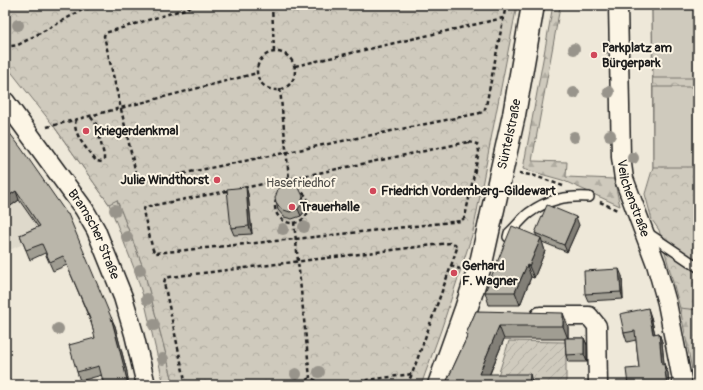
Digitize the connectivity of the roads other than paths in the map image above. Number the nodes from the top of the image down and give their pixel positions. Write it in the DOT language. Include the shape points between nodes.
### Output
graph roads {
  1 [pos="533,5"];
  2 [pos="618,5"];
  3 [pos="5,101"];
  4 [pos="589,197"];
  5 [pos="643,230"];
  6 [pos="504,247"];
  7 [pos="698,267"];
  8 [pos="521,315"];
  9 [pos="146,385"];
  10 [pos="439,385"];
  11 [pos="598,385"];
  12 [pos="683,385"];
  1 -- 10 [label="street, Süntelstraße" via="514,115 479,267 474,311"];
  2 -- 5 [label="street, Veilchenstraße" via="621,157 624,179"];
  3 -- 9 [label="street, Bramscher Straße" via="96,230 123,297"];
  4 -- 6 [label="lane" via="572,196 554,200 529,213 509,233"];
  5 -- 7 [label="lane"];
  5 -- 12 [label="street, Veilchenstraße" via="667,303"];
  8 -- 11 [label="street" via="589,316 597,326"];
}
